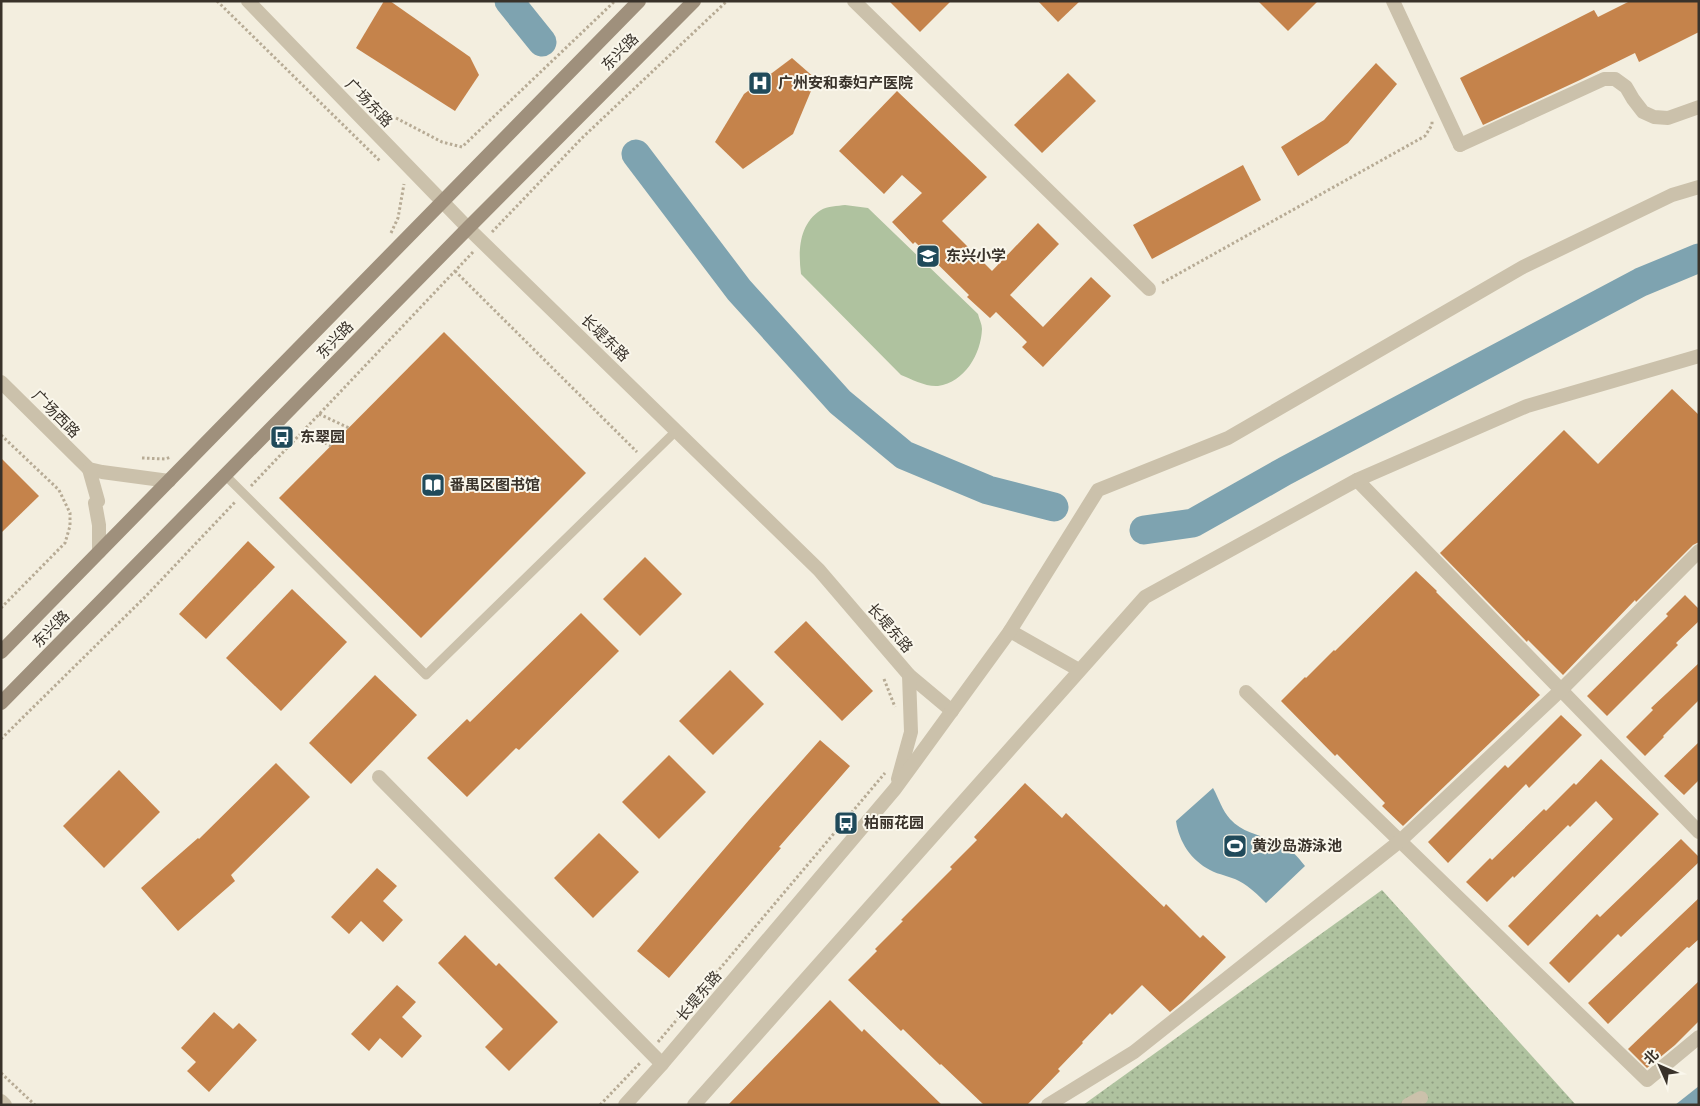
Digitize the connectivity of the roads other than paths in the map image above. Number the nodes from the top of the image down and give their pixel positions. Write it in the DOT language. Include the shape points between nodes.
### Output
graph roads {
  1 [pos="248,1"];
  2 [pos="639,1"];
  3 [pos="694,1"];
  4 [pos="854,1"];
  5 [pos="1393,1"];
  6 [pos="1699,107"];
  7 [pos="1699,187"];
  8 [pos="442,201"];
  9 [pos="468,228"];
  10 [pos="1153,286"];
  11 [pos="1699,356"];
  12 [pos="1,382"];
  13 [pos="676,431"];
  14 [pos="89,468"];
  15 [pos="225,475"];
  16 [pos="1357,480"];
  17 [pos="169,481"];
  18 [pos="1699,551"];
  19 [pos="99,552"];
  20 [pos="1010,631"];
  21 [pos="1,652"];
  22 [pos="1079,670"];
  23 [pos="909,675"];
  24 [pos="1561,690"];
  25 [pos="1246,692"];
  26 [pos="1,703"];
  27 [pos="952,711"];
  28 [pos="379,777"];
  29 [pos="896,789"];
  30 [pos="1699,832"];
  31 [pos="1400,841"];
  32 [pos="1699,1037"];
  33 [pos="662,1064"];
  34 [pos="1,1101"];
  35 [pos="5,1105"];
  36 [pos="625,1105"];
  37 [pos="694,1105"];
  38 [pos="1048,1105"];
  1 -- 8 [label="street, 广场东路"];
  2 -- 8 [label="main road, 东兴路"];
  3 -- 9 [label="main road, 东兴路"];
  4 -- 10 [label="street"];
  5 -- 6 [label="street" via="1460,145 1604,79 1615,79 1626,87 1643,112 1654,117 1668,118"];
  7 -- 20 [label="street" via="1672,196 1523,267 1228,438 1098,490"];
  8 -- 9 [label="street, 广场东路"];
  8 -- 17 [label="main road, 东兴路"];
  9 -- 13 [label="street, 长堤东路"];
  9 -- 15 [label="main road, 东兴路"];
  11 -- 16 [label="street" via="1527,406"];
  12 -- 14 [label="street, 广场西路"];
  13 -- 15 [label="lane" via="426,675"];
  13 -- 23 [label="street, 长堤东路" via="820,570"];
  14 -- 17 [label="street"];
  14 -- 19 [label="street" via="98,502 95,503"];
  15 -- 26 [label="main road, 东兴路"];
  16 -- 22 [label="street" via="1144,597"];
  16 -- 24 [label="street"];
  17 -- 19 [label="main road, 东兴路"];
  18 -- 24 [label="street"];
  19 -- 21 [label="main road, 东兴路"];
  20 -- 22 [label="street"];
  20 -- 27 [label="street"];
  22 -- 37 [label="street"];
  23 -- 27 [label="street"];
  23 -- 29 [label="street, 长堤东路" via="911,732"];
  24 -- 30 [label="street"];
  24 -- 31 [label="street"];
  25 -- 31 [label="street"];
  27 -- 29 [label="street"];
  28 -- 33 [label="street"];
  29 -- 33 [label="street, 长堤东路"];
  31 -- 32 [label="street" via="1647,1080"];
  31 -- 38 [label="street" via="1134,1052"];
  33 -- 36 [label="street, 长堤东路"];
  34 -- 35 [label="street"];
}
